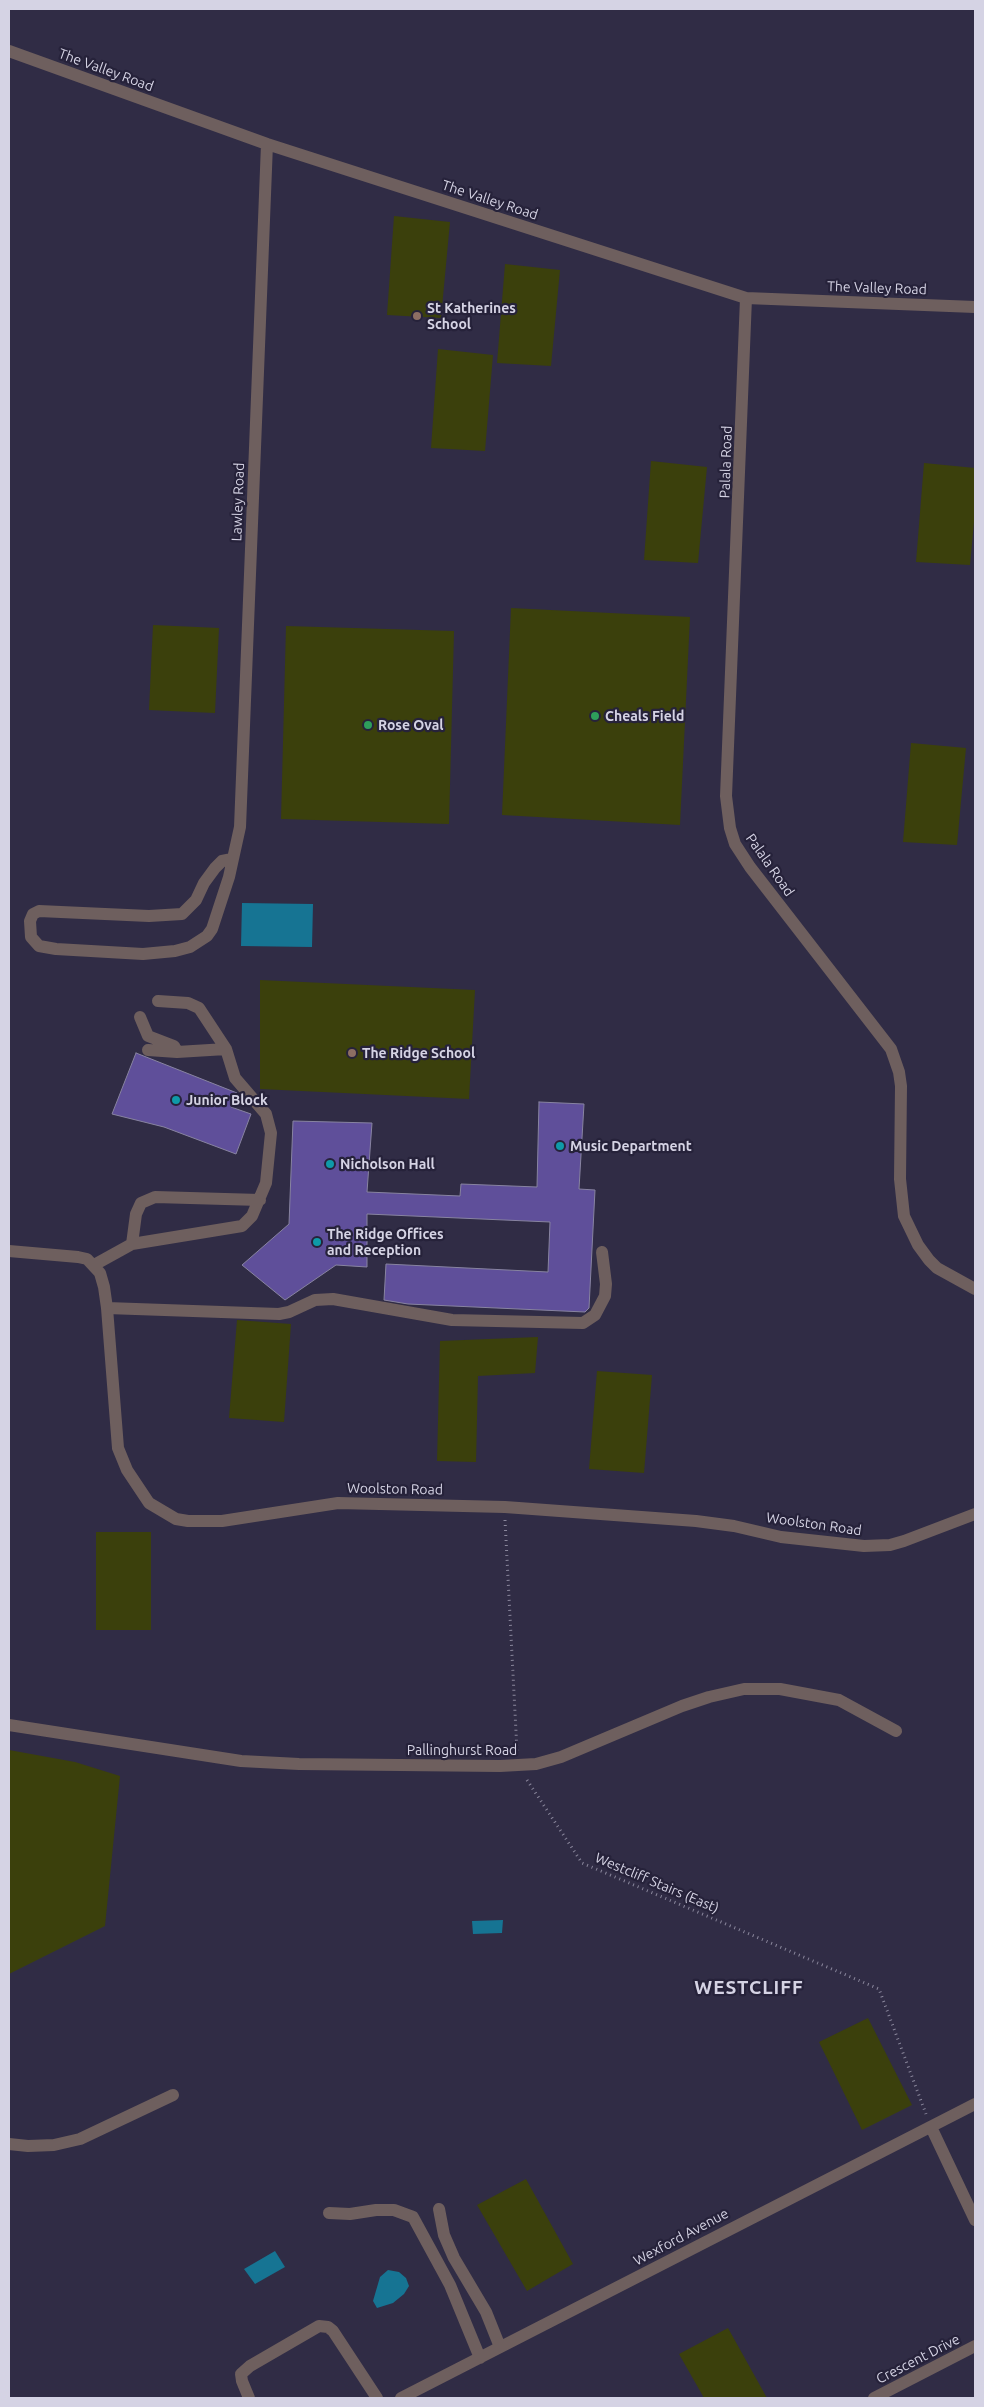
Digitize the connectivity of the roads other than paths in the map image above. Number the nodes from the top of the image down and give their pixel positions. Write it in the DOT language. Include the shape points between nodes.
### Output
graph roads {
  1 [pos="9,51"];
  2 [pos="267,144"];
  3 [pos="746,298"];
  4 [pos="975,307"];
  5 [pos="232,859"];
  6 [pos="158,1001"];
  7 [pos="140,1017"];
  8 [pos="226,1049"];
  9 [pos="148,1050"];
  10 [pos="177,1052"];
  11 [pos="260,1200"];
  12 [pos="132,1244"];
  13 [pos="9,1251"];
  14 [pos="602,1252"];
  15 [pos="94,1265"];
  16 [pos="975,1289"];
  17 [pos="106,1308"];
  18 [pos="975,1514"];
  19 [pos="9,1725"];
  20 [pos="896,1732"];
  21 [pos="173,2095"];
  22 [pos="975,2104"];
  23 [pos="931,2127"];
  24 [pos="9,2144"];
  25 [pos="439,2209"];
  26 [pos="329,2213"];
  27 [pos="975,2220"];
  28 [pos="975,2346"];
  29 [pos="500,2348"];
  30 [pos="480,2358"];
  31 [pos="249,2398"];
  32 [pos="377,2398"];
  33 [pos="401,2398"];
  34 [pos="874,2398"];
  1 -- 2 [label="street, The Valley Road"];
  2 -- 3 [label="street, The Valley Road"];
  2 -- 5 [label="street, Lawley Road" via="240,826"];
  3 -- 4 [label="street, The Valley Road"];
  3 -- 16 [label="street, Palala Road" via="726,796 730,828 735,844 750,867 892,1049 901,1086 900,1179 904,1216 929,1260 937,1268"];
  5 -- 5 [label="street, Lawley Road" via="232,869 212,929 190,946 143,954 56,949 39,946 31,937 30,921 39,911 149,916 182,914 196,900 215,868"];
  6 -- 8 [label="street" via="194,1005"];
  7 -- 10 [label="street" via="148,1036 174,1046"];
  8 -- 10 [label="street"];
  8 -- 11 [label="street" via="235,1078 266,1114 270,1125 266,1183"];
  9 -- 10 [label="street"];
  11 -- 12 [label="street" via="252,1216 242,1226"];
  11 -- 12 [label="street" via="155,1197 141,1203 136,1214"];
  12 -- 15 [label="street"];
  13 -- 15 [label="street" via="78,1257"];
  14 -- 17 [label="street" via="605,1296 595,1315 583,1323 452,1320 333,1299 315,1300 279,1314"];
  15 -- 17 [label="street, Woolston Road" via="104,1287"];
  17 -- 18 [label="street, Woolston Road" via="118,1448 149,1503 176,1519 205,1522 338,1503 505,1507 696,1521 734,1526 781,1538 864,1546 904,1541"];
  19 -- 20 [label="street, Pallinghurst Road" via="241,1761 517,1765 561,1757 682,1706 744,1689 780,1689 840,1700"];
  21 -- 24 [label="street" via="80,2139 54,2145"];
  22 -- 23 [label="street, Wexford Avenue"];
  23 -- 27 [label="street"];
  23 -- 29 [label="street, Wexford Avenue"];
  25 -- 29 [label="street" via="444,2235 454,2258 486,2312"];
  26 -- 30 [label="street" via="394,2210 413,2217 450,2285"];
  28 -- 34 [label="street, Crescent Drive"];
  29 -- 30 [label="street, Wexford Avenue"];
  30 -- 33 [label="street, Wexford Avenue"];
  31 -- 32 [label="street" via="241,2374 319,2326 333,2331"];
}
